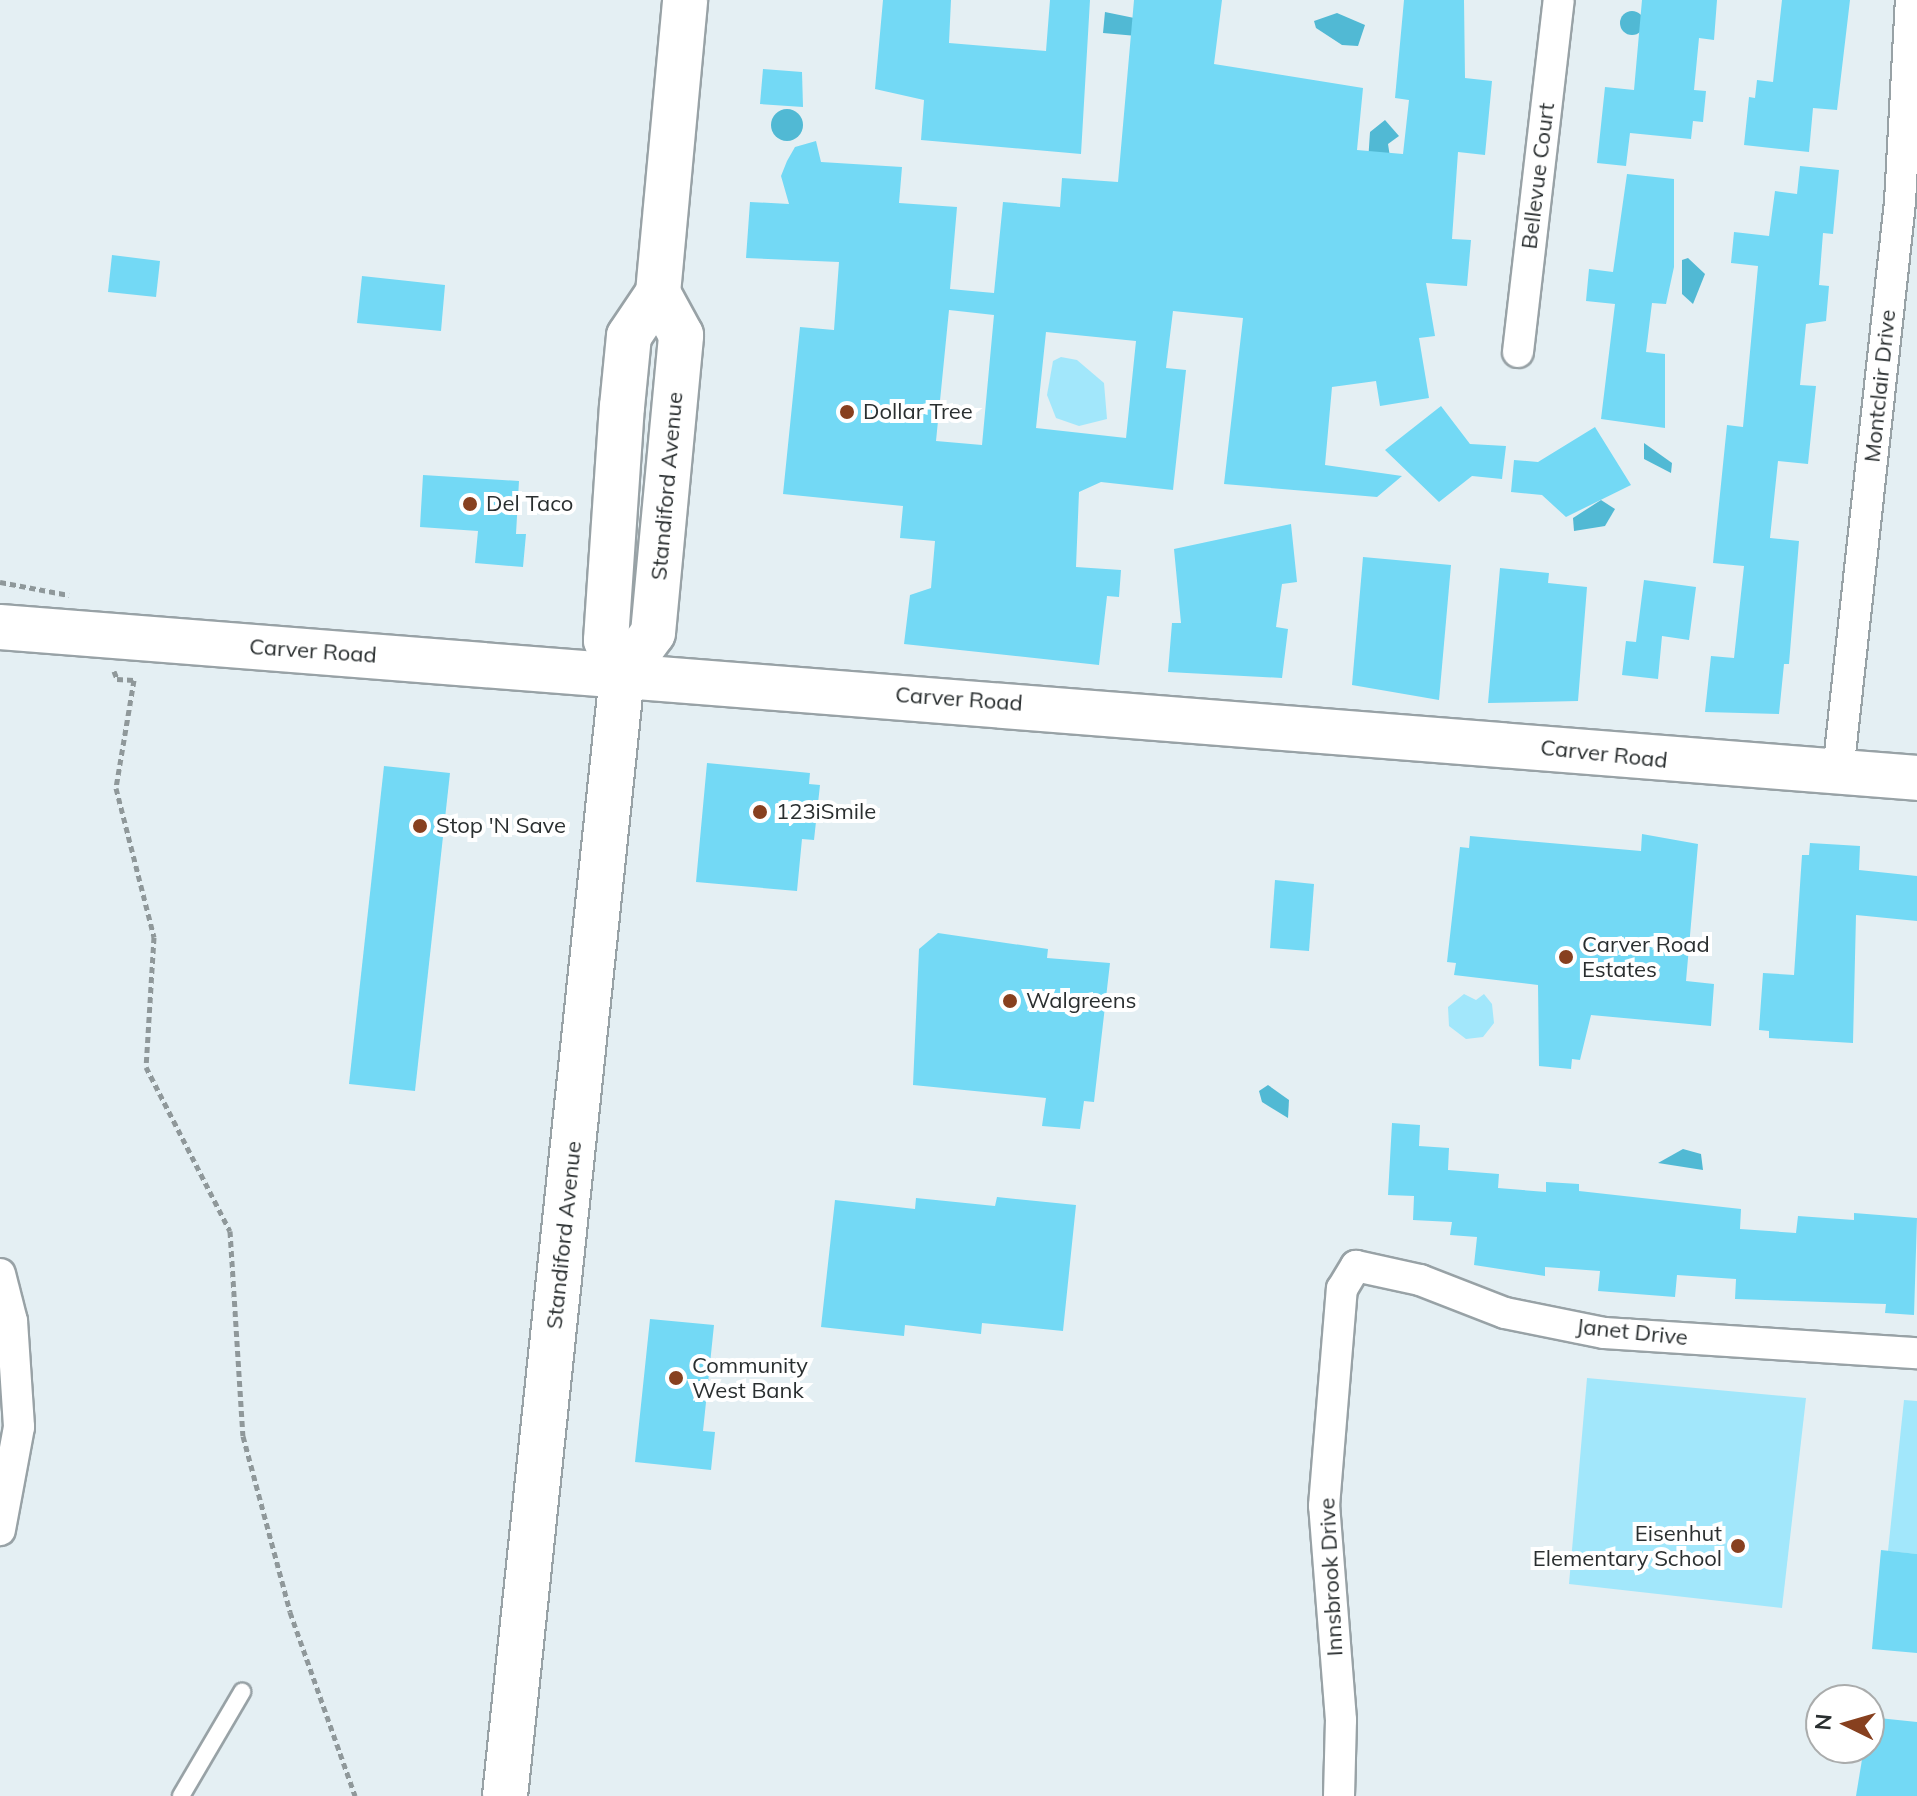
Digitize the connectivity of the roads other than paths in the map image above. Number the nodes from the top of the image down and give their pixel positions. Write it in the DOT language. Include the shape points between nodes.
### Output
graph roads {
  1 [pos="685,0"];
  2 [pos="1559,0"];
  3 [pos="1911,0"];
  4 [pos="1518,352"];
  5 [pos="0,627"];
  6 [pos="622,675"];
  7 [pos="1838,772"];
  8 [pos="1917,778"];
  9 [pos="1356,1266"];
  10 [pos="0,1274"];
  11 [pos="1917,1353"];
  12 [pos="0,1530"];
  13 [pos="242,1692"];
  14 [pos="181,1796"];
  15 [pos="505,1796"];
  16 [pos="1339,1796"];
  1 -- 6 [label="street, Standiford Avenue" via="658,293 629,336 622,407 606,640"];
  2 -- 4 [label="street, Bellevue Court"];
  3 -- 7 [label="street, Montclair Drive" via="1900,202"];
  5 -- 6 [label="street, Carver Road"];
  6 -- 7 [label="street, Carver Road"];
  6 -- 15 [label="street, Standiford Avenue"];
  7 -- 8 [label="street, Carver Road"];
  9 -- 11 [label="street, Janet Drive" via="1420,1280 1505,1313 1604,1333"];
  9 -- 16 [label="street, Innsbrook Drive" via="1342,1289 1324,1506 1341,1720"];
  10 -- 12 [label="street" via="19,1374 13,1481"];
  13 -- 14 [label="lane"];
}
